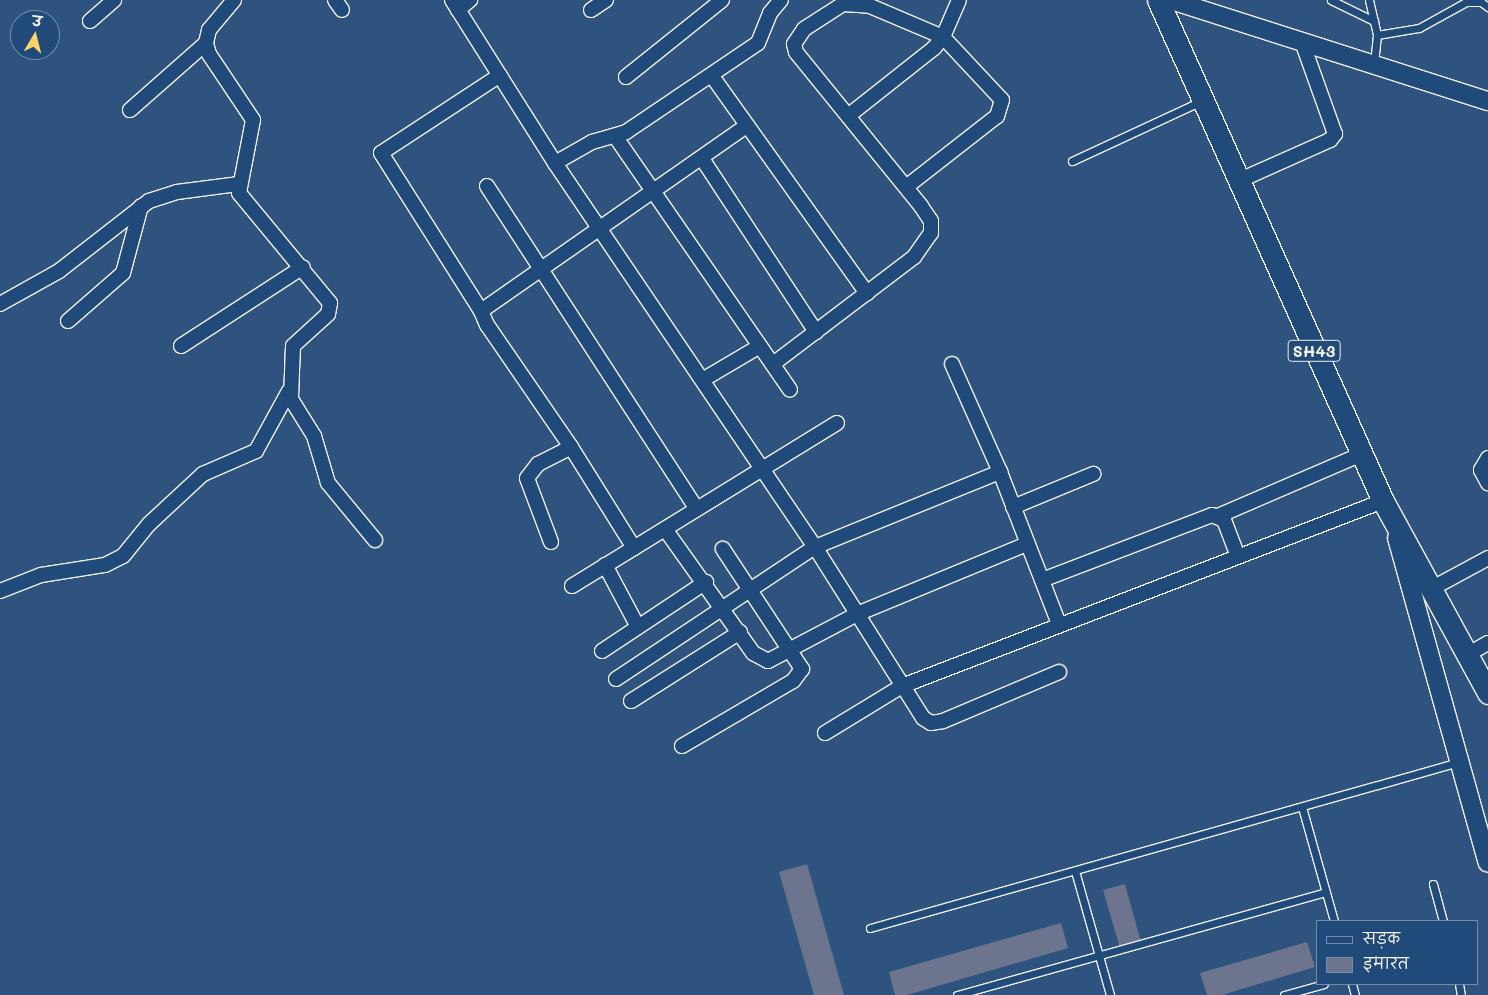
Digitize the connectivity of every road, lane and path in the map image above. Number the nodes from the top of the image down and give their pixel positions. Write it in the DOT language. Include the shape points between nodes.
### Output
graph roads {
  1 [pos="114,0"];
  2 [pos="470,0"];
  3 [pos="606,0"];
  4 [pos="722,0"];
  5 [pos="781,0"];
  6 [pos="959,0"];
  7 [pos="1158,0"];
  8 [pos="1171,0"];
  9 [pos="1331,0"];
  10 [pos="1369,0"];
  11 [pos="225,3"];
  12 [pos="455,5"];
  13 [pos="1488,7"];
  14 [pos="592,10"];
  15 [pos="90,21"];
  16 [pos="1374,21"];
  17 [pos="1377,34"];
  18 [pos="943,37"];
  19 [pos="1302,42"];
  20 [pos="206,43"];
  21 [pos="1374,65"];
  22 [pos="500,75"];
  23 [pos="626,76"];
  24 [pos="712,76"];
  25 [pos="1202,101"];
  26 [pos="1488,101"];
  27 [pos="130,110"];
  28 [pos="848,116"];
  29 [pos="746,126"];
  30 [pos="615,136"];
  31 [pos="703,160"];
  32 [pos="1072,160"];
  33 [pos="555,163"];
  34 [pos="1238,181"];
  35 [pos="239,184"];
  36 [pos="487,186"];
  37 [pos="906,187"];
  38 [pos="655,193"];
  39 [pos="141,206"];
  40 [pos="601,229"];
  41 [pos="303,267"];
  42 [pos="540,268"];
  43 [pos="867,293"];
  44 [pos="0,304"];
  45 [pos="481,310"];
  46 [pos="68,321"];
  47 [pos="816,332"];
  48 [pos="181,346"];
  49 [pos="760,346"];
  50 [pos="773,364"];
  51 [pos="952,364"];
  52 [pos="704,379"];
  53 [pos="790,390"];
  54 [pos="289,391"];
  55 [pos="837,423"];
  56 [pos="571,447"];
  57 [pos="1362,454"];
  58 [pos="1488,458"];
  59 [pos="762,467"];
  60 [pos="1000,472"];
  61 [pos="1093,474"];
  62 [pos="1488,483"];
  63 [pos="1012,507"];
  64 [pos="697,509"];
  65 [pos="1388,510"];
  66 [pos="1218,516"];
  67 [pos="665,529"];
  68 [pos="375,540"];
  69 [pos="551,542"];
  70 [pos="1027,544"];
  71 [pos="815,547"];
  72 [pos="634,548"];
  73 [pos="723,548"];
  74 [pos="1238,556"];
  75 [pos="1488,558"];
  76 [pos="605,565"];
  77 [pos="1042,580"];
  78 [pos="706,582"];
  79 [pos="572,586"];
  80 [pos="751,590"];
  81 [pos="1429,590"];
  82 [pos="0,591"];
  83 [pos="723,609"];
  84 [pos="857,614"];
  85 [pos="1059,624"];
  86 [pos="638,627"];
  87 [pos="740,632"];
  88 [pos="1488,643"];
  89 [pos="793,650"];
  90 [pos="602,651"];
  91 [pos="1467,655"];
  92 [pos="1059,672"];
  93 [pos="616,679"];
  94 [pos="902,686"];
  95 [pos="1488,694"];
  96 [pos="631,701"];
  97 [pos="825,733"];
  98 [pos="682,746"];
  99 [pos="1459,762"];
  100 [pos="1302,807"];
  101 [pos="1488,863"];
  102 [pos="1075,871"];
  103 [pos="1433,884"];
  104 [pos="1326,892"];
  105 [pos="1334,920"];
  106 [pos="1443,920"];
  107 [pos="870,928"];
  108 [pos="1097,956"];
  109 [pos="1320,985"];
  110 [pos="957,995"];
  111 [pos="1110,995"];
  112 [pos="1284,995"];
  1 -- 15 [label="street"];
  2 -- 12 [label="street"];
  3 -- 14 [label="street"];
  4 -- 23 [label="street"];
  5 -- 24 [label="street" via="770,12 758,43"];
  6 -- 18 [label="street"];
  7 -- 25 [label="main road, SH43"];
  8 -- 19 [label="street"];
  9 -- 16 [label="lane"];
  10 -- 16 [label="lane"];
  11 -- 20 [label="street" via="209,30"];
  12 -- 22 [label="street"];
  13 -- 17 [label="lane" via="1481,2 1466,2 1419,28"];
  16 -- 17 [label="lane"];
  17 -- 21 [label="lane"];
  18 -- 28 [label="street"];
  18 -- 28 [label="street" via="852,2 804,30 794,44 796,52"];
  18 -- 37 [label="street" via="998,93 1002,108"];
  19 -- 21 [label="street"];
  19 -- 34 [label="street" via="1335,134 1330,140"];
  20 -- 27 [label="street"];
  20 -- 35 [label="street" via="209,54 253,120 254,130"];
  21 -- 26 [label="street"];
  22 -- 33 [label="street"];
  22 -- 45 [label="street" via="381,153"];
  24 -- 29 [label="street"];
  24 -- 30 [label="street"];
  25 -- 32 [label="lane"];
  25 -- 34 [label="main road, SH43"];
  28 -- 37 [label="street"];
  29 -- 31 [label="street"];
  29 -- 43 [label="street"];
  30 -- 33 [label="street" via="592,142"];
  30 -- 38 [label="street"];
  31 -- 38 [label="street"];
  31 -- 47 [label="street"];
  33 -- 40 [label="street"];
  34 -- 57 [label="main road, SH43"];
  35 -- 39 [label="street" via="162,194"];
  35 -- 41 [label="street" via="242,200"];
  36 -- 42 [label="street"];
  37 -- 43 [label="street" via="931,221 931,233 914,257"];
  38 -- 40 [label="street"];
  38 -- 49 [label="street"];
  39 -- 44 [label="street" via="59,271"];
  39 -- 46 [label="street" via="123,274"];
  40 -- 42 [label="street"];
  40 -- 52 [label="street"];
  41 -- 48 [label="street"];
  41 -- 54 [label="street" via="327,296 330,310 293,346"];
  42 -- 45 [label="street"];
  42 -- 64 [label="street"];
  43 -- 47 [label="street"];
  45 -- 56 [label="street" via="487,325"];
  47 -- 50 [label="street"];
  49 -- 50 [label="street"];
  49 -- 52 [label="street"];
  50 -- 53 [label="street"];
  51 -- 60 [label="street"];
  52 -- 59 [label="street"];
  54 -- 68 [label="street" via="314,436 328,484"];
  54 -- 82 [label="street" via="256,450 203,474 149,524 124,556 105,565 41,575"];
  55 -- 59 [label="street"];
  56 -- 69 [label="street" via="538,464 527,478"];
  56 -- 72 [label="street"];
  57 -- 65 [label="main road, SH43"];
  57 -- 66 [label="street"];
  58 -- 62 [label="street" via="1481,470"];
  59 -- 64 [label="street"];
  59 -- 71 [label="street"];
  60 -- 63 [label="street"];
  60 -- 71 [label="street"];
  61 -- 63 [label="street"];
  63 -- 70 [label="street"];
  64 -- 67 [label="street"];
  65 -- 74 [label="street"];
  65 -- 81 [label="main road, SH43"];
  65 -- 99 [label="street"];
  66 -- 74 [label="street" via="1228,527"];
  66 -- 77 [label="street"];
  67 -- 72 [label="street"];
  67 -- 78 [label="street"];
  70 -- 77 [label="street"];
  70 -- 84 [label="street"];
  71 -- 80 [label="street"];
  71 -- 84 [label="street"];
  72 -- 76 [label="street"];
  73 -- 80 [label="street"];
  74 -- 85 [label="street"];
  75 -- 81 [label="street"];
  76 -- 79 [label="street"];
  76 -- 86 [label="street"];
  77 -- 85 [label="street"];
  78 -- 83 [label="street"];
  78 -- 86 [label="street"];
  80 -- 83 [label="street"];
  80 -- 89 [label="street"];
  81 -- 91 [label="main road, SH43"];
  83 -- 87 [label="street"];
  83 -- 93 [label="street"];
  84 -- 89 [label="street"];
  84 -- 94 [label="street"];
  85 -- 94 [label="street"];
  86 -- 90 [label="street"];
  87 -- 89 [label="street" via="753,652 768,661"];
  87 -- 96 [label="street"];
  88 -- 91 [label="street"];
  89 -- 98 [label="street" via="802,669 794,681"];
  91 -- 95 [label="main road, SH43"];
  92 -- 94 [label="street" via="943,721 931,723 923,718"];
  94 -- 97 [label="street"];
  99 -- 100 [label="lane"];
  99 -- 101 [label="street"];
  100 -- 102 [label="lane"];
  100 -- 104 [label="lane"];
  102 -- 107 [label="lane"];
  102 -- 108 [label="lane"];
  103 -- 106 [label="lane"];
  104 -- 105 [label="lane"];
  104 -- 108 [label="lane"];
  108 -- 110 [label="lane"];
  108 -- 111 [label="lane"];
  109 -- 112 [label="lane"];
}
